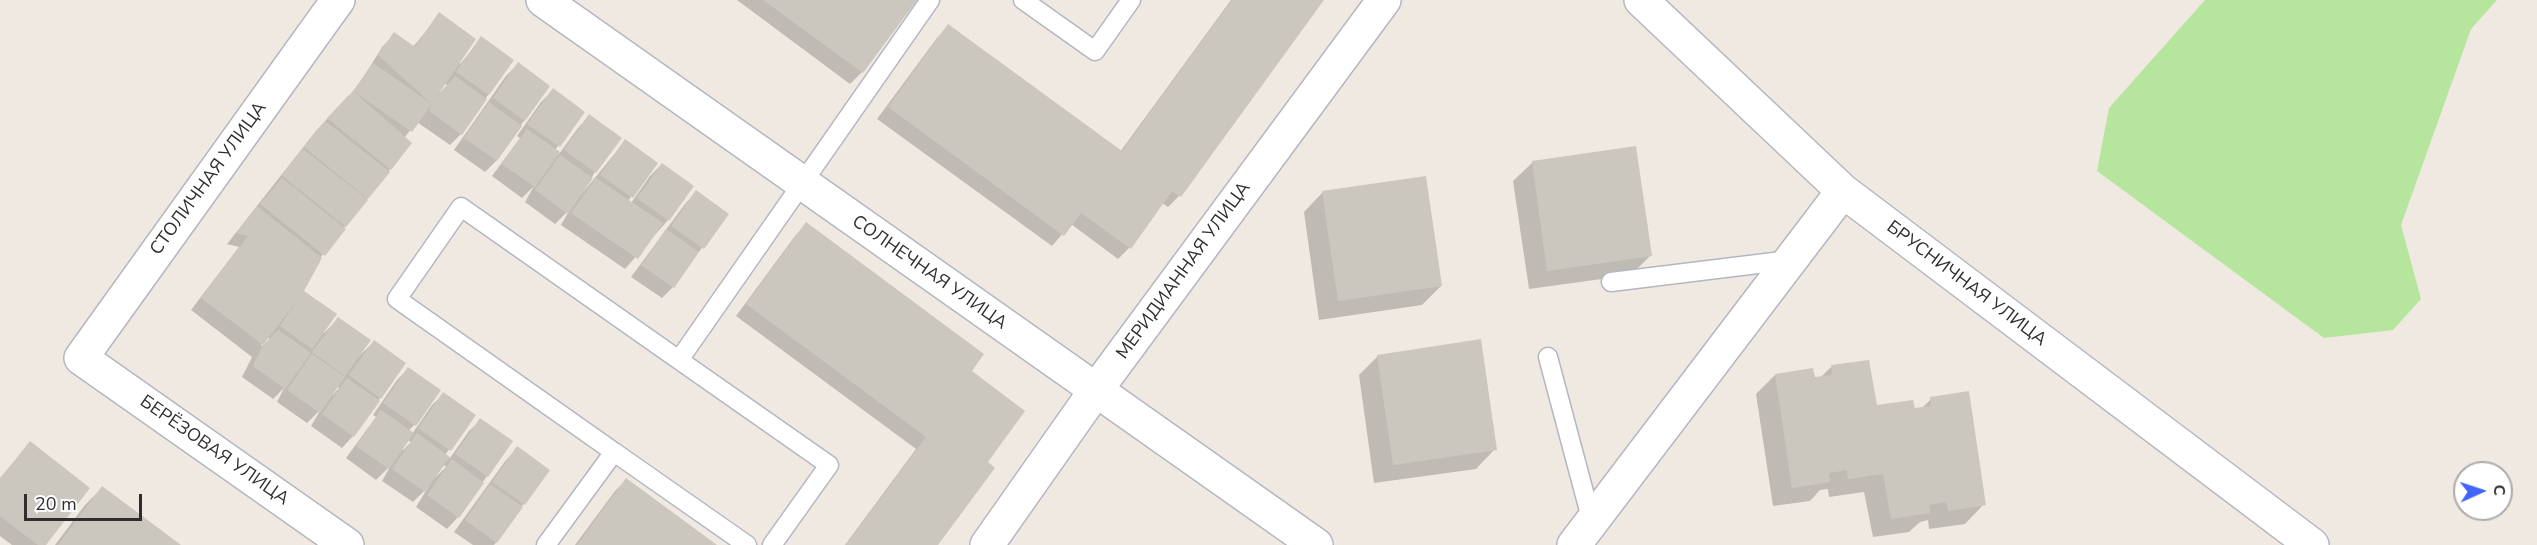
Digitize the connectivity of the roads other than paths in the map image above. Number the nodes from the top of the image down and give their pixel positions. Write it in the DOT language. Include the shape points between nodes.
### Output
graph roads {
  1 [pos="338,0"];
  2 [pos="543,0"];
  3 [pos="930,0"];
  4 [pos="1023,0"];
  5 [pos="1131,0"];
  6 [pos="1383,0"];
  7 [pos="1641,0"];
  8 [pos="802,183"];
  9 [pos="1843,191"];
  10 [pos="1790,260"];
  11 [pos="1611,282"];
  12 [pos="1548,357"];
  13 [pos="81,358"];
  14 [pos="679,360"];
  15 [pos="1096,390"];
  16 [pos="614,452"];
  17 [pos="1583,533"];
  18 [pos="347,545"];
  19 [pos="546,545"];
  20 [pos="747,545"];
  21 [pos="772,545"];
  22 [pos="987,545"];
  23 [pos="1316,545"];
  24 [pos="2312,545"];
  1 -- 13 [label="street, СТОЛИЧНАЯ УЛИЦА"];
  2 -- 8 [label="street, СОЛНЕЧНАЯ УЛИЦА"];
  3 -- 8 [label="lane"];
  4 -- 5 [label="lane" via="1095,51"];
  6 -- 15 [label="street, МЕРИДИАННАЯ УЛИЦА"];
  7 -- 9 [label="street, БРУСНИЧНАЯ УЛИЦА"];
  8 -- 14 [label="lane"];
  8 -- 15 [label="street, СОЛНЕЧНАЯ УЛИЦА"];
  9 -- 10 [label="street"];
  9 -- 24 [label="street, БРУСНИЧНАЯ УЛИЦА"];
  10 -- 11 [label="lane"];
  10 -- 17 [label="street"];
  12 -- 17 [label="lane"];
  13 -- 18 [label="street, БЕРЁЗОВАЯ УЛИЦА"];
  14 -- 16 [label="lane" via="461,207 397,299"];
  14 -- 21 [label="lane" via="829,465"];
  15 -- 22 [label="street, МЕРИДИАННАЯ УЛИЦА"];
  15 -- 23 [label="street, СОЛНЕЧНАЯ УЛИЦА"];
  16 -- 19 [label="lane"];
  16 -- 20 [label="lane"];
}
